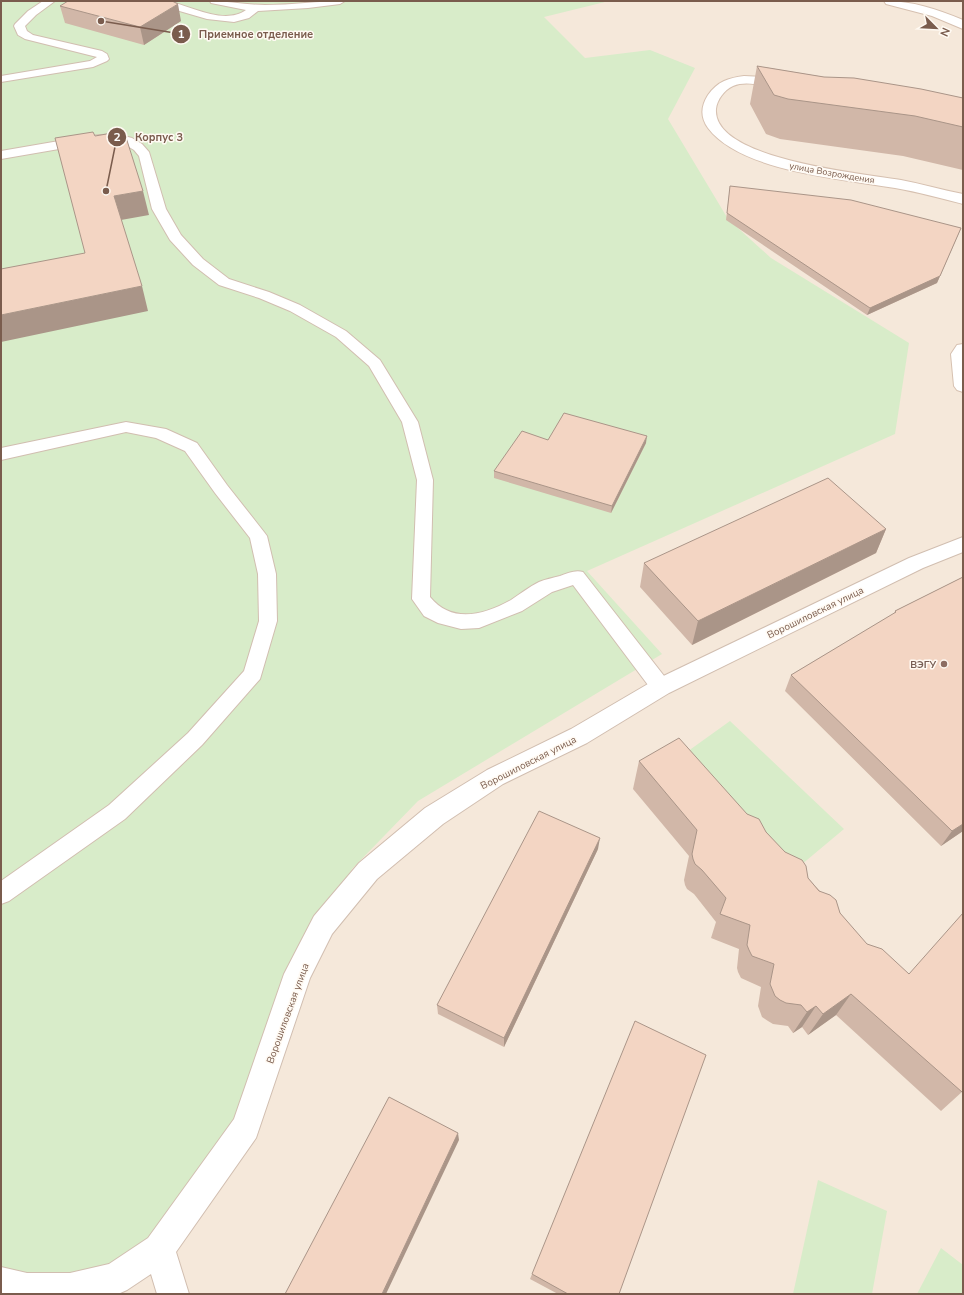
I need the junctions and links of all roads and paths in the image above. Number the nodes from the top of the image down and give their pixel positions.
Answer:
1 (50, 1) edge
2 (156, 1) edge
3 (215, 1) edge
4 (340, 1) edge
5 (890, 1) edge
6 (254, 9) junction
7 (961, 25) edge
8 (1, 79) edge
9 (801, 88) edge
10 (1, 155) edge
11 (963, 199) edge
12 (963, 349) edge
13 (963, 386) edge
14 (1, 454) edge
15 (963, 544) edge
16 (661, 687) junction
17 (1, 894) edge
18 (159, 1249) junction
19 (1, 1283) edge
20 (173, 1294) edge

1 - 8 lane
2 - 6 lane
3 - 6 lane
4 - 6 lane
5 - 7 street
9 - 11 street, улица Возрождения
10 - 16 lane
12 - 13 street
14 - 17 lane
15 - 16 street, Ворошиловская улица
16 - 18 street, Ворошиловская улица
18 - 19 street, Ворошиловская улица
18 - 20 street

